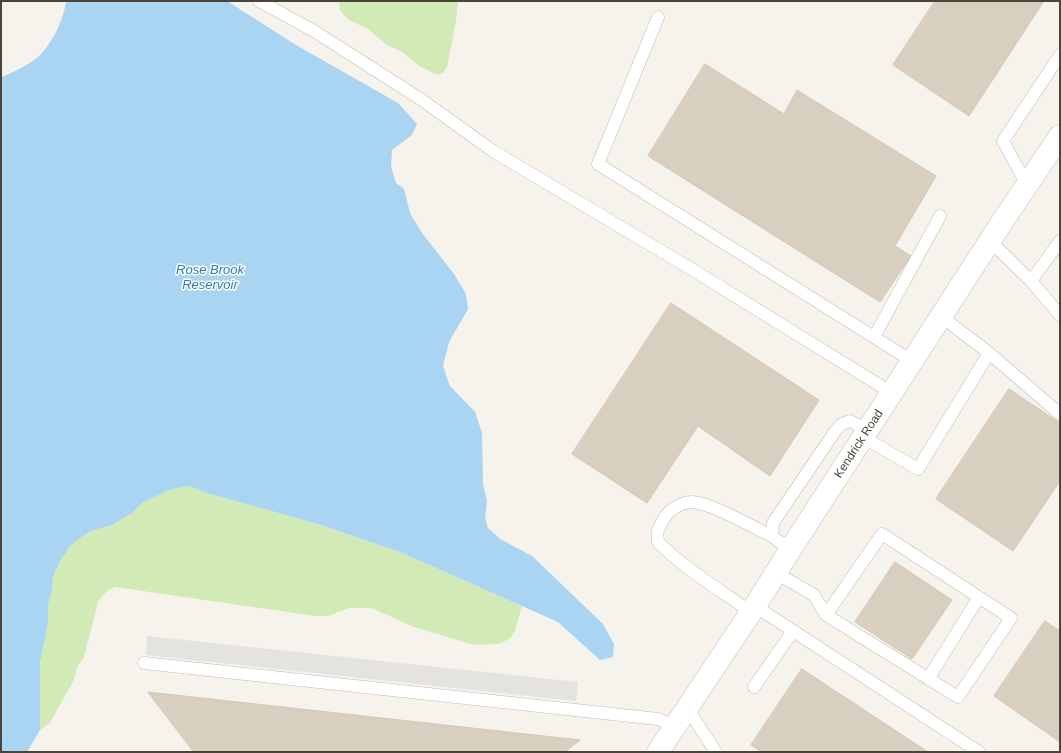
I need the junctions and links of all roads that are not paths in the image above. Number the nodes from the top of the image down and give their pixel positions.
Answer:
1 (259, 1) edge
2 (658, 17) dead end
3 (1060, 55) edge
4 (1060, 136) edge
5 (1027, 185) junction
6 (940, 216) dead end
7 (990, 241) junction
8 (1060, 241) edge
9 (1031, 281) junction
10 (1060, 315) edge
11 (942, 317) junction
12 (874, 337) junction
13 (989, 353) junction
14 (912, 361) junction
15 (892, 393) junction
16 (1060, 414) edge
17 (866, 433) junction
18 (772, 536) junction
19 (792, 547) junction
20 (776, 573) junction
21 (979, 597) junction
22 (753, 609) junction
23 (826, 615) junction
24 (793, 631) junction
25 (144, 663) dead end
26 (928, 679) junction
27 (754, 687) dead end
28 (681, 717) junction
29 (658, 752) edge
30 (716, 752) edge
31 (979, 752) edge

1 - 15 lane
2 - 12 lane
3 - 5 lane
4 - 5 street, Kendrick Road
5 - 7 street, Kendrick Road
6 - 12 lane
7 - 9 lane
7 - 11 street, Kendrick Road
8 - 9 lane
9 - 10 lane
11 - 13 lane
11 - 14 street, Kendrick Road
12 - 14 lane
13 - 16 lane
13 - 17 lane
14 - 15 street, Kendrick Road
15 - 17 street, Kendrick Road
17 - 18 lane
17 - 19 street, Kendrick Road
18 - 19 lane
18 - 22 lane
19 - 20 street, Kendrick Road
20 - 22 street, Kendrick Road
20 - 23 lane
21 - 23 lane
21 - 26 lane
21 - 26 lane
22 - 24 lane
22 - 28 street, Kendrick Road
23 - 26 lane
24 - 27 lane
24 - 31 lane
25 - 28 lane
28 - 29 street, Kendrick Road
28 - 30 lane

